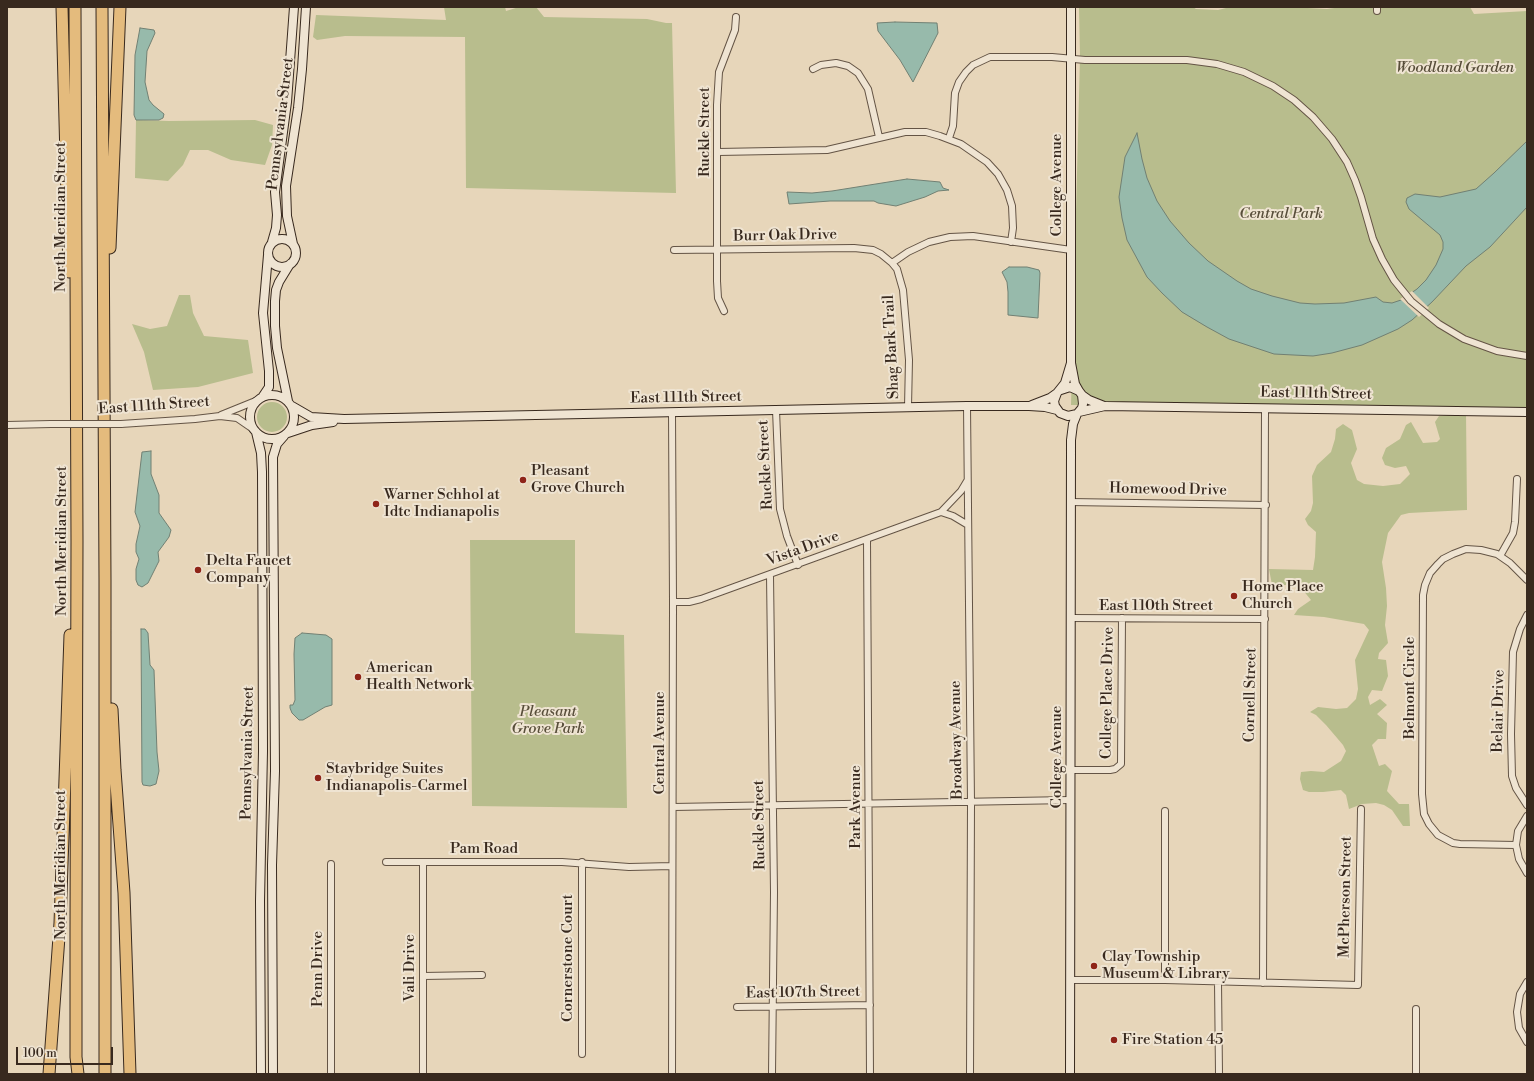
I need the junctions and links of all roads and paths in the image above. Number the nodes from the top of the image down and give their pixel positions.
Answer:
1 (62, 7) edge
2 (75, 7) edge
3 (102, 7) edge
4 (120, 7) edge
5 (294, 7) edge
6 (306, 7) edge
7 (1071, 7) edge
8 (736, 18) dead end
9 (1071, 58) junction
10 (813, 69) dead end
11 (879, 137) junction
12 (949, 138) junction
13 (718, 152) junction
14 (272, 242) junction
15 (1011, 242) junction
16 (293, 244) junction
17 (674, 250) dead end
18 (717, 250) junction
19 (1071, 250) junction
20 (268, 255) junction
21 (892, 263) junction
22 (290, 264) junction
23 (724, 311) dead end
24 (103, 324) junction
25 (76, 326) junction
26 (1527, 356) edge
27 (1071, 363) junction
28 (1059, 391) junction
29 (1080, 393) junction
30 (260, 398) junction
31 (290, 403) junction
32 (967, 406) junction
33 (1029, 406) junction
34 (1105, 406) junction
35 (908, 407) junction
36 (1265, 408) junction
37 (776, 410) junction
38 (672, 412) junction
39 (1058, 412) junction
40 (1527, 412) edge
41 (1078, 413) junction
42 (220, 416) junction
43 (344, 419) junction
44 (7, 425) edge
45 (255, 431) junction
46 (286, 435) junction
47 (1070, 440) junction
48 (1516, 479) dead end
49 (968, 482) junction
50 (1070, 502) junction
51 (1266, 505) junction
52 (941, 512) junction
53 (968, 525) junction
54 (868, 539) junction
55 (77, 541) junction
56 (1500, 556) junction
57 (798, 564) junction
58 (770, 575) junction
59 (105, 580) junction
60 (1527, 580) edge
61 (674, 602) junction
62 (1527, 615) edge
63 (1070, 618) junction
64 (1122, 618) junction
65 (1265, 620) junction
66 (1071, 770) junction
67 (1070, 800) junction
68 (971, 802) junction
69 (869, 803) junction
70 (773, 805) junction
71 (1527, 805) edge
72 (673, 806) junction
73 (1361, 810) dead end
74 (1165, 811) dead end
75 (1527, 816) edge
76 (1516, 845) junction
77 (386, 862) dead end
78 (423, 862) junction
79 (582, 862) junction
80 (331, 864) dead end
81 (672, 866) junction
82 (1527, 873) edge
83 (482, 975) dead end
84 (423, 976) junction
85 (1071, 980) junction
86 (1165, 980) junction
87 (1218, 982) junction
88 (1527, 982) edge
89 (1263, 983) junction
90 (870, 1005) junction
91 (773, 1006) junction
92 (737, 1007) dead end
93 (1416, 1009) dead end
94 (1527, 1042) edge
95 (582, 1054) dead end
96 (76, 1057) junction
97 (49, 1074) edge
98 (75, 1074) edge
99 (78, 1074) edge
100 (105, 1074) edge
101 (130, 1074) edge
102 (261, 1074) edge
103 (273, 1074) edge
104 (331, 1074) edge
105 (423, 1074) edge
106 (672, 1074) edge
107 (772, 1074) edge
108 (870, 1074) edge
109 (970, 1074) edge
110 (1070, 1074) edge
111 (1219, 1074) edge
112 (1416, 1074) edge

1 - 25 highway
2 - 25 highway, North Meridian Street
3 - 24 highway
4 - 24 highway
5 - 14 main road, Pennsylvania Street
6 - 16 main road, Pennsylvania Street
7 - 9 main road, College Avenue
8 - 13 street, Ruckle Street
9 - 12 street
9 - 19 main road, College Avenue
9 - 26 street
10 - 11 street
11 - 12 street
11 - 13 street
12 - 15 street
13 - 18 street, Ruckle Street
14 - 16 main road
14 - 20 main road
15 - 19 street
15 - 21 street
16 - 22 main road
17 - 18 street, Burr Oak Drive
18 - 21 street, Burr Oak Drive
18 - 23 street, Ruckle Street
19 - 27 main road, College Avenue
20 - 22 main road
20 - 30 main road
21 - 35 street, Shag Bark Trail
22 - 31 main road
24 - 59 highway
25 - 55 highway, North Meridian Street
27 - 28 main road, College Avenue
27 - 29 main road, College Avenue
28 - 29 main road
28 - 33 main road, East 111th Street
28 - 39 main road
29 - 34 main road, East 111th Street
29 - 41 main road
30 - 31 main road
30 - 42 street, East 111th Street
30 - 45 main road
31 - 43 main road, East 111th Street
31 - 46 main road
32 - 33 main road, East 111th Street
32 - 35 main road, East 111th Street
32 - 49 street, Broadway Avenue
33 - 39 main road, East 111th Street
34 - 36 main road, East 111th Street
34 - 41 main road, East 111th Street
35 - 37 main road, East 111th Street
36 - 40 main road, East 111th Street
36 - 51 street, Cornell Street
37 - 38 main road, East 111th Street
37 - 57 street, Ruckle Street
38 - 43 main road, East 111th Street
38 - 61 street, Central Avenue
39 - 41 main road
39 - 47 main road, College Avenue
41 - 47 main road, College Avenue
42 - 44 street, East 111th Street, bridge
42 - 45 street, East 111th Street
43 - 46 main road, East 111th Street
45 - 46 main road
45 - 102 main road, Pennsylvania Street
46 - 103 main road, Pennsylvania Street
47 - 50 main road, College Avenue
48 - 56 street
49 - 52 street, Vista Drive
49 - 53 street, Broadway Avenue
50 - 51 street, Homewood Drive
50 - 63 main road, College Avenue
51 - 65 street, Cornell Street
52 - 53 street
52 - 54 street, Vista Drive
53 - 68 street, Broadway Avenue
54 - 57 street, Vista Drive
54 - 69 street, Park Avenue
55 - 96 highway, North Meridian Street
55 - 97 highway
56 - 60 street, Belmont Circle
56 - 76 street, Belmont Circle
57 - 58 street, Vista Drive
58 - 61 street, Vista Drive
58 - 70 street, Ruckle Street
59 - 100 highway
59 - 101 highway
61 - 72 street, Central Avenue
62 - 71 street, Belair Drive
63 - 64 street, East 110th Street
63 - 66 main road, College Avenue
64 - 65 street, East 110th Street
64 - 66 street, College Place Drive
65 - 89 street, Cornell Street
66 - 67 main road, College Avenue
67 - 68 street
67 - 85 main road, College Avenue
68 - 69 street
68 - 109 street, Broadway Avenue
69 - 70 street
69 - 90 street, Park Avenue
70 - 72 street
70 - 91 street, Ruckle Street
72 - 81 street, Central Avenue
73 - 89 street, McPherson Street
74 - 86 street
75 - 76 street
76 - 82 street
77 - 78 street, Pam Road
78 - 79 street, Pam Road
78 - 84 street, Vali Drive
79 - 81 street, Pam Road
79 - 95 street, Cornerstone Court
80 - 104 street, Penn Drive
81 - 106 street, Central Avenue
83 - 84 street
84 - 105 street, Vali Drive
85 - 86 street
85 - 110 main road, College Avenue
86 - 87 street
87 - 89 street
87 - 111 street
88 - 94 street
90 - 91 street, East 107th Street
90 - 108 street, Park Avenue
91 - 92 street, East 107th Street
91 - 107 street, Ruckle Street
93 - 112 street
96 - 98 highway
96 - 99 highway, North Meridian Street

